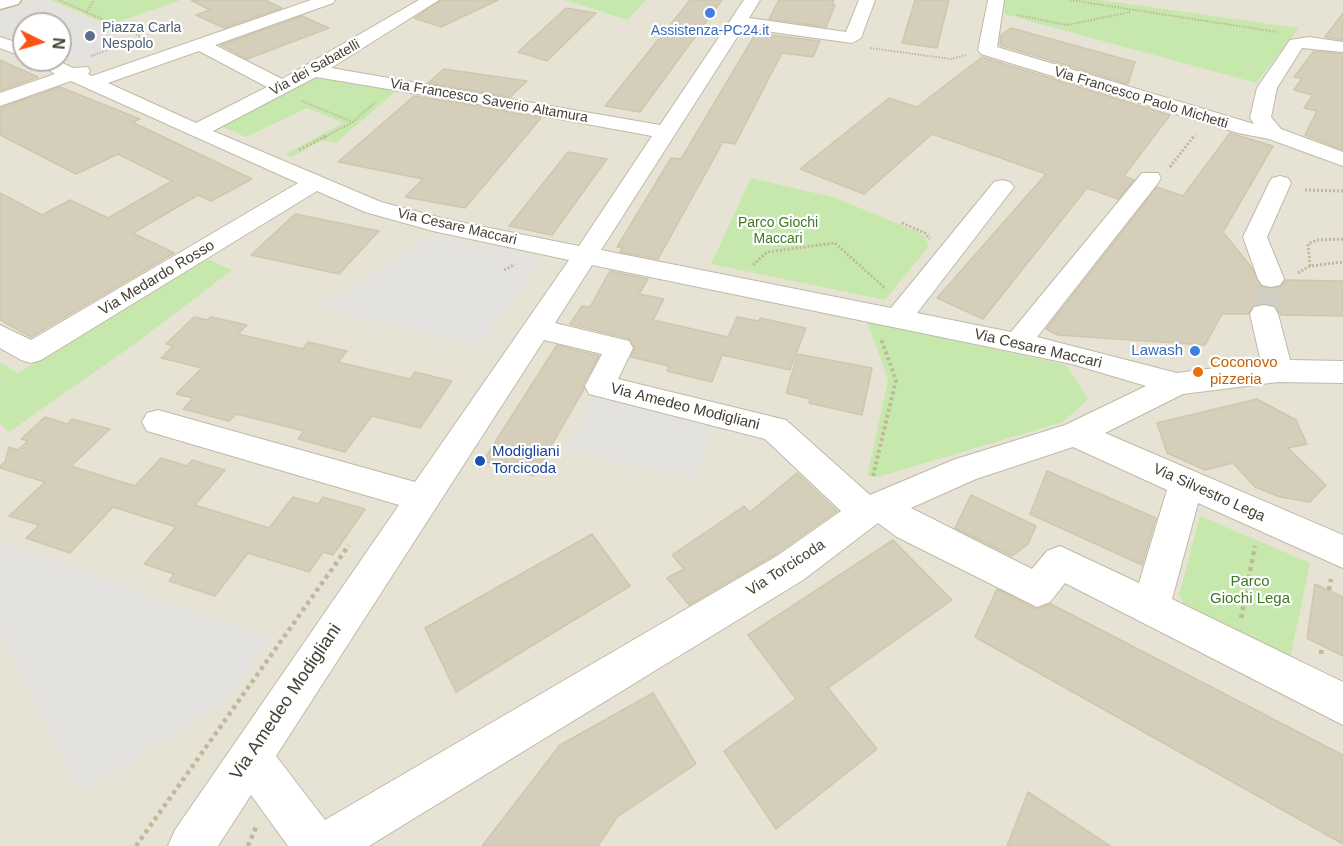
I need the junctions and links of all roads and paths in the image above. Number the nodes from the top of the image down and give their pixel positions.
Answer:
1 (12, 0) edge
2 (59, 0) edge
3 (94, 0) edge
4 (327, 0) edge
5 (431, 0) edge
6 (867, 0) edge
7 (1070, 0) edge
8 (0, 4) edge
9 (995, 5) edge
10 (745, 11) edge
11 (1134, 11) junction
12 (86, 13) junction
13 (1308, 42) junction
14 (141, 43) junction
15 (201, 45) junction
16 (1343, 47) edge
17 (869, 48) dead end
18 (973, 53) dead end
19 (165, 57) junction
20 (313, 71) junction
21 (66, 72) edge
22 (80, 79) junction
23 (281, 86) junction
24 (382, 96) dead end
25 (299, 99) dead end
26 (0, 100) edge
27 (352, 122) junction
28 (196, 131) junction
29 (664, 132) junction
30 (1274, 133) junction
31 (294, 152) dead end
32 (1343, 159) edge
33 (1150, 178) dead end
34 (314, 183) junction
35 (1280, 183) joint
36 (1002, 186) dead end
37 (1343, 191) edge
38 (902, 223) dead end
39 (1343, 239) edge
40 (933, 244) dead end
41 (586, 254) junction
42 (1343, 262) edge
43 (751, 266) dead end
44 (1310, 266) junction
45 (1270, 277) joint
46 (888, 308) junction
47 (1264, 314) tunnel mouth
48 (536, 328) junction
49 (0, 335) edge
50 (1017, 343) junction
51 (1278, 371) junction
52 (1343, 372) edge
53 (1177, 384) junction
54 (158, 422) dead end
55 (1075, 434) junction
56 (1186, 483) junction
57 (422, 498) junction
58 (874, 500) junction
59 (356, 536) dead end
60 (1256, 540) dead end
61 (1343, 552) edge
62 (1151, 608) junction
63 (1233, 649) junction
64 (1343, 704) edge
65 (250, 757) junction
66 (255, 817) dead end
67 (136, 846) edge
68 (191, 846) edge
69 (248, 846) edge
70 (316, 846) edge
71 (326, 846) edge

1 - 8 street
2 - 12 path
3 - 12 path
4 - 15 street
5 - 20 street, Via dei Sabatelli
6 - 10 street, Via Amedeo Modigliani
7 - 11 path
9 - 11 path
9 - 30 street, Via Francesco Paolo Michetti
10 - 29 street, Via Amedeo Modigliani
11 - 13 path
12 - 14 path
13 - 16 street
13 - 30 street
14 - 19 street
14 - 22 street
15 - 19 street
15 - 23 street
17 - 18 path
19 - 22 street
20 - 23 street, Via dei Sabatelli
20 - 29 street, Via Francesco Saverio Altamura
21 - 22 street, Via Cesare Maccari
22 - 26 street
22 - 28 street, Via Cesare Maccari
23 - 28 street, Via dei Sabatelli
24 - 27 path
25 - 27 path
27 - 31 path
28 - 34 street, Via Cesare Maccari
29 - 41 street, Via Amedeo Modigliani
30 - 32 street, Via Francesco Paolo Michetti
33 - 50 street
34 - 41 street, Via Cesare Maccari
34 - 49 street, Via Medardo Rosso
35 - 37 path
35 - 45 street
36 - 46 street
38 - 40 path
39 - 44 path
41 - 46 street, Via Cesare Maccari
41 - 48 street, Via Amedeo Modigliani
42 - 44 path
43 - 46 path
44 - 45 path
46 - 50 street, Via Cesare Maccari
46 - 58 path
47 - 51 street
48 - 57 street, Via Amedeo Modigliani
48 - 58 street, Via Amedeo Modigliani
50 - 53 street, Via Cesare Maccari
51 - 52 street, Via Torcicoda
51 - 53 street, Via Torcicoda
53 - 55 street, Via Torcicoda
54 - 57 street
55 - 56 street, Via Silvestro Lega
55 - 58 street, Via Torcicoda
56 - 61 street, Via Silvestro Lega
56 - 62 street
57 - 65 street, Via Amedeo Modigliani
58 - 62 street
58 - 71 street, Via Torcicoda
59 - 67 path
60 - 63 path
62 - 63 street
63 - 64 street
65 - 68 street, Via Amedeo Modigliani
65 - 70 street
66 - 69 path

